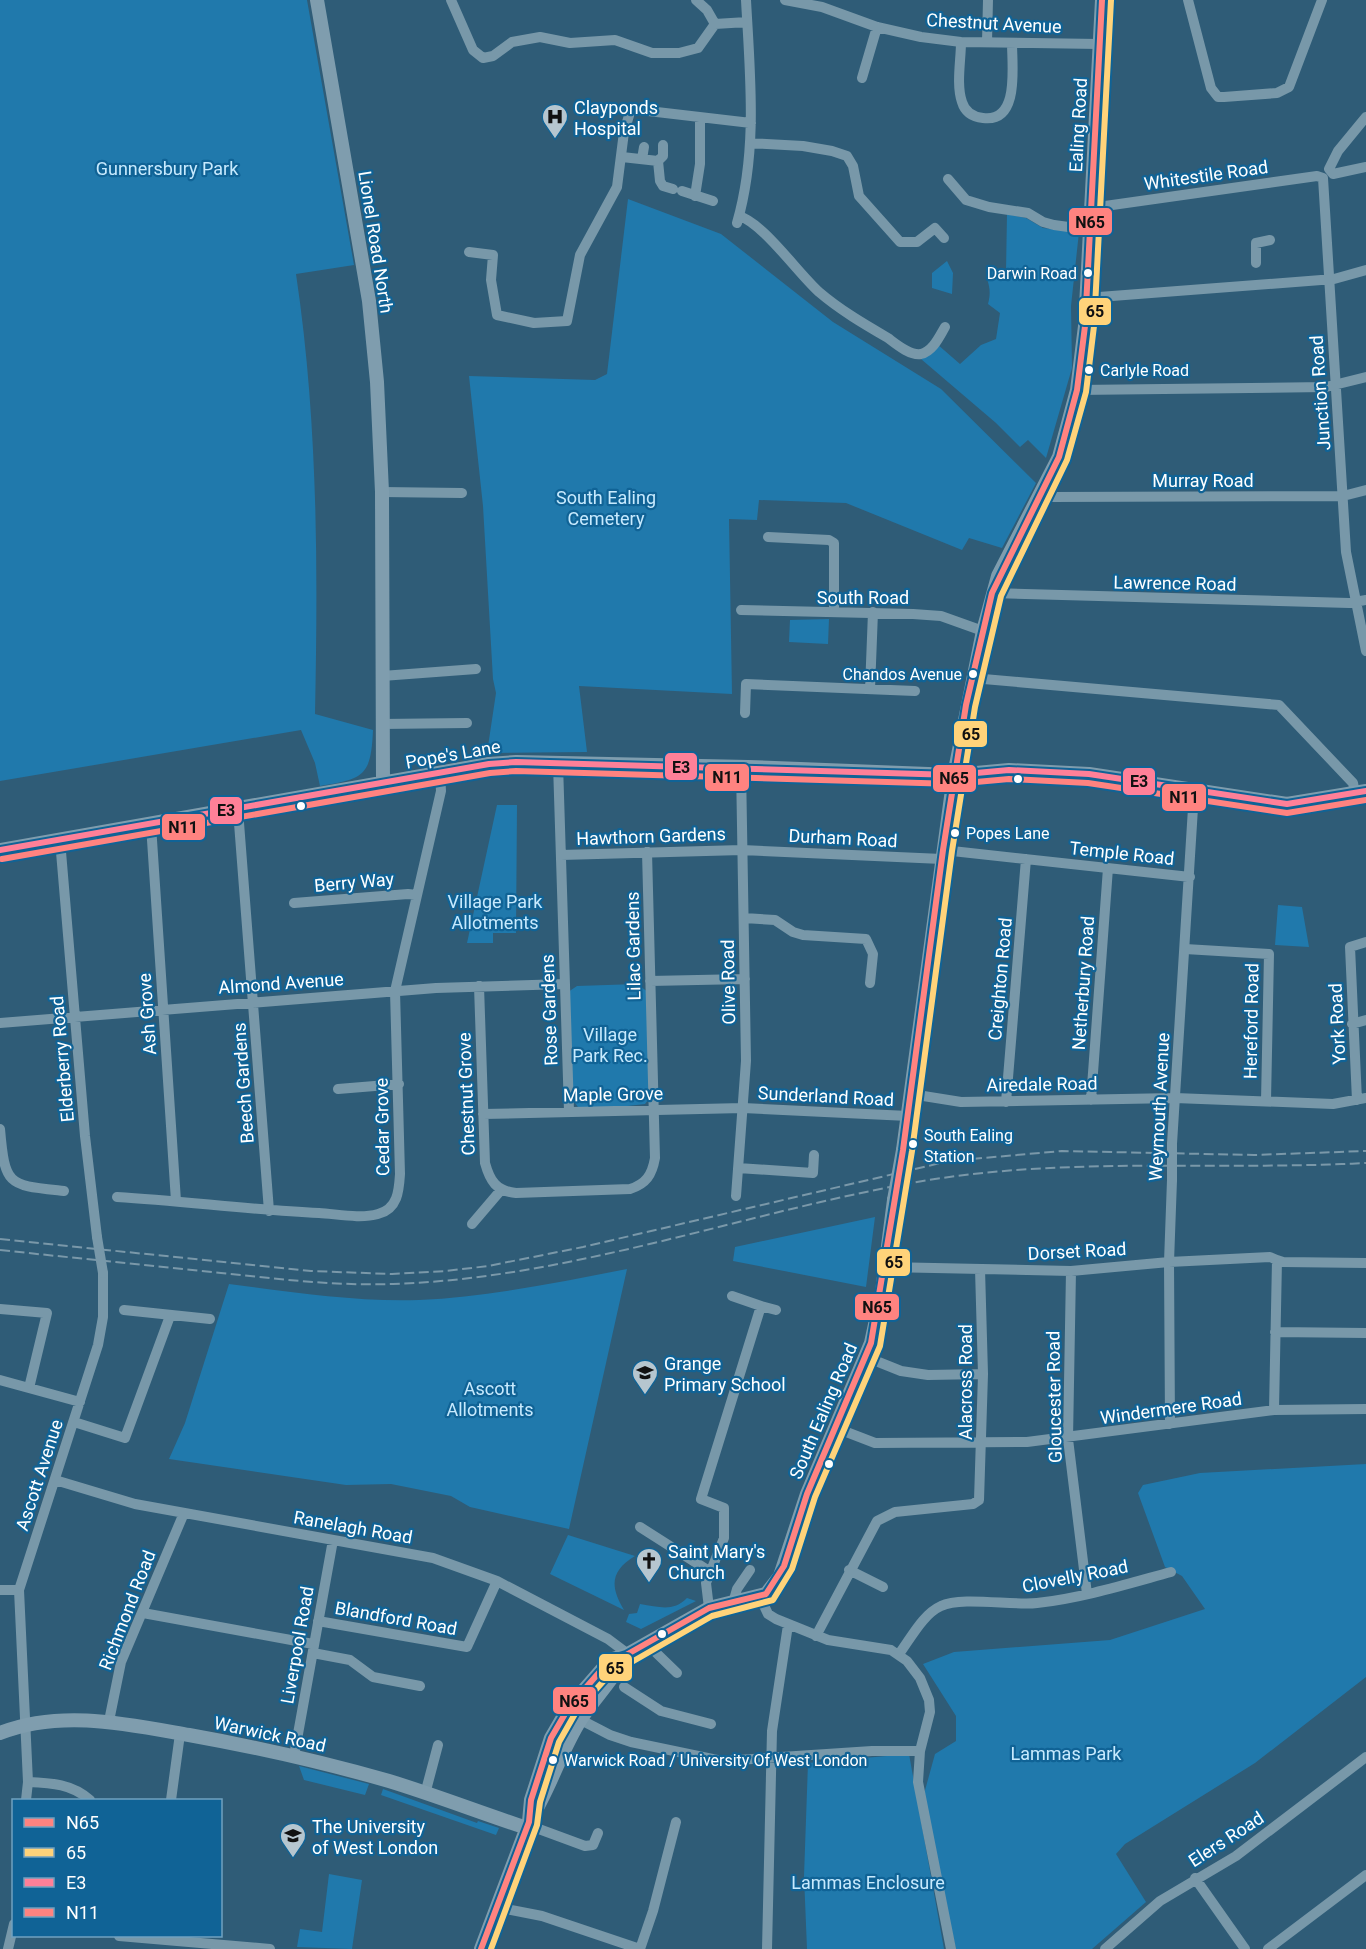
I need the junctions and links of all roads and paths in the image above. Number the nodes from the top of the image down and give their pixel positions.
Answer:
1 (316, 0) edge
2 (451, 0) edge
3 (696, 0) edge
4 (746, 0) edge
5 (757, 0) edge
6 (785, 0) edge
7 (988, 0) edge
8 (1102, 0) edge
9 (1188, 0) edge
10 (1322, 0) edge
11 (747, 22) junction
12 (715, 24) junction
13 (877, 27) junction
14 (961, 42) junction
15 (987, 42) junction
16 (1012, 43) junction
17 (1099, 44) junction
18 (862, 78) dead end
19 (699, 117) junction
20 (1366, 117) edge
21 (752, 123) junction
22 (750, 143) junction
23 (663, 145) dead end
24 (644, 147) dead end
25 (622, 157) junction
26 (642, 159) junction
27 (658, 161) junction
28 (1366, 167) edge
29 (1326, 176) junction
30 (948, 179) dead end
31 (694, 195) junction
32 (713, 201) dead end
33 (1091, 208) junction
34 (1090, 230) junction
35 (944, 238) dead end
36 (1270, 240) dead end
37 (469, 252) dead end
38 (1366, 270) edge
39 (1257, 273) junction
40 (1328, 279) junction
41 (1086, 298) junction
42 (945, 327) dead end
43 (1366, 377) edge
44 (1336, 386) junction
45 (1077, 390) junction
46 (1366, 490) edge
47 (382, 492) junction
48 (462, 493) dead end
49 (1040, 494) junction
50 (1342, 496) junction
51 (768, 537) dead end
52 (992, 593) junction
53 (1362, 601) edge
54 (741, 610) dead end
55 (834, 612) junction
56 (873, 612) junction
57 (983, 631) junction
58 (1366, 651) edge
59 (476, 669) dead end
60 (382, 676) junction
61 (972, 678) junction
62 (870, 689) junction
63 (915, 691) dead end
64 (745, 713) dead end
65 (466, 723) dead end
66 (381, 724) junction
67 (558, 764) junction
68 (741, 767) junction
69 (440, 774) junction
70 (954, 775) junction
71 (383, 784) junction
72 (1194, 792) junction
73 (1360, 792) edge
74 (238, 810) junction
75 (151, 825) junction
76 (60, 840) junction
77 (0, 850) edge
78 (742, 850) junction
79 (647, 852) junction
80 (943, 854) junction
81 (561, 855) junction
82 (1026, 859) junction
83 (1108, 868) junction
84 (1190, 877) junction
85 (417, 895) junction
86 (294, 903) dead end
87 (744, 918) junction
88 (1366, 942) edge
89 (1185, 950) junction
90 (745, 979) junction
91 (650, 981) junction
92 (870, 982) dead end
93 (565, 984) junction
94 (479, 986) junction
95 (395, 991) junction
96 (253, 1002) junction
97 (164, 1009) junction
98 (75, 1017) junction
99 (1366, 1020) edge
100 (0, 1023) edge
101 (1352, 1024) junction
102 (399, 1084) junction
103 (338, 1089) dead end
104 (911, 1094) junction
105 (1175, 1098) junction
106 (1362, 1099) edge
107 (1091, 1100) junction
108 (1266, 1101) junction
109 (1006, 1102) junction
110 (743, 1108) junction
111 (654, 1110) junction
112 (569, 1112) junction
113 (483, 1114) junction
114 (908, 1116) junction
115 (0, 1129) edge
116 (814, 1155) dead end
117 (738, 1168) junction
118 (501, 1190) junction
119 (64, 1191) dead end
120 (736, 1196) dead end
121 (117, 1197) dead end
122 (176, 1201) junction
123 (269, 1211) junction
124 (472, 1224) dead end
125 (1273, 1258) junction
126 (1169, 1262) junction
127 (1366, 1263) edge
128 (886, 1267) junction
129 (980, 1269) junction
130 (1071, 1271) junction
131 (103, 1273) joint
132 (732, 1296) dead end
133 (761, 1306) junction
134 (0, 1309) edge
135 (124, 1310) dead end
136 (776, 1310) dead end
137 (170, 1316) junction
138 (210, 1318) dead end
139 (1275, 1332) junction
140 (1366, 1333) edge
141 (866, 1357) junction
142 (983, 1374) junction
143 (0, 1380) edge
144 (29, 1388) junction
145 (80, 1402) junction
146 (1366, 1409) edge
147 (1274, 1410) junction
148 (74, 1422) junction
149 (1170, 1424) junction
150 (836, 1428) junction
151 (1068, 1439) junction
152 (982, 1443) junction
153 (55, 1479) junction
154 (184, 1513) junction
155 (640, 1527) dead end
156 (333, 1540) junction
157 (750, 1570) dead end
158 (849, 1570) junction
159 (709, 1571) junction
160 (1171, 1572) dead end
161 (497, 1581) junction
162 (883, 1587) dead end
163 (0, 1590) edge
164 (19, 1590) junction
165 (1087, 1594) junction
166 (760, 1597) junction
167 (733, 1603) junction
168 (709, 1608) junction
169 (143, 1613) junction
170 (318, 1621) junction
171 (788, 1625) junction
172 (816, 1636) junction
173 (646, 1643) junction
174 (313, 1648) junction
175 (899, 1654) junction
176 (627, 1655) junction
177 (678, 1672) dead end
178 (618, 1683) junction
179 (420, 1686) dead end
180 (581, 1720) junction
181 (109, 1721) junction
182 (25, 1724) junction
183 (711, 1724) dead end
184 (0, 1733) edge
185 (180, 1734) junction
186 (438, 1745) dead end
187 (920, 1751) junction
188 (294, 1756) junction
189 (772, 1757) junction
190 (1366, 1757) edge
191 (28, 1782) junction
192 (424, 1794) junction
193 (26, 1799) edge
194 (89, 1799) edge
195 (171, 1799) edge
196 (676, 1822) dead end
197 (528, 1825) junction
198 (598, 1833) dead end
199 (1366, 1875) edge
200 (1195, 1878) junction
201 (496, 1907) junction
202 (12, 1932) edge
203 (153, 1938) edge
204 (202, 1943) edge
205 (8, 1949) edge
206 (270, 1949) edge
207 (481, 1949) edge
208 (640, 1949) edge
209 (767, 1949) edge
210 (951, 1949) edge
211 (1105, 1949) edge
212 (1245, 1949) edge
213 (1268, 1949) edge

1 - 47 main road, Lionel Road North
2 - 12 street
3 - 12 street
4 - 5 street
4 - 11 street
6 - 13 street, Chestnut Avenue
7 - 15 street
8 - 17 main road, Ealing Road
9 - 10 street
11 - 12 street
11 - 21 street
13 - 14 street, Chestnut Avenue
13 - 18 street
14 - 15 street, Chestnut Avenue
14 - 16 street
15 - 16 street, Chestnut Avenue
16 - 17 street, Chestnut Avenue
17 - 33 main road, Ealing Road
19 - 21 street
19 - 25 street
19 - 31 street
20 - 29 street
21 - 22 street
22 - 35 street
22 - 42 street
23 - 27 street
24 - 26 street
25 - 26 street
25 - 37 street
26 - 27 street
27 - 31 street
28 - 29 street, Whitestile Road
29 - 33 street, Whitestile Road
29 - 40 street, Junction Road
30 - 34 street
31 - 32 street
33 - 34 main road, Ealing Road
34 - 41 main road, Ealing Road
36 - 39 street
38 - 40 street
39 - 40 street
39 - 41 street
40 - 44 street, Junction Road
41 - 45 main road, South Ealing Road
43 - 44 street
44 - 45 street
44 - 50 street, Junction Road
45 - 49 main road, South Ealing Road
46 - 50 street, Murray Road
47 - 48 street
47 - 60 main road, Lionel Road North
49 - 50 street, Murray Road
49 - 52 main road, South Ealing Road
50 - 53 street, Junction Road
51 - 55 street
52 - 53 street, Lawrence Road
52 - 57 main road, South Ealing Road
53 - 58 street, Junction Road
54 - 55 street, South Road
55 - 56 street, South Road
56 - 57 street, South Road
56 - 62 street
57 - 61 main road, South Ealing Road
59 - 60 street
60 - 66 main road, Lionel Road North
61 - 70 main road, South Ealing Road
61 - 73 street
62 - 63 street
62 - 64 street
65 - 66 street
66 - 71 main road, Lionel Road North
67 - 68 main road, Pope's Lane
67 - 69 main road, Pope's Lane
67 - 81 street, Rose Gardens
68 - 70 main road, Pope's Lane
68 - 78 street, Olive Road
69 - 71 main road, Pope's Lane
69 - 85 street, Cedar Grove
70 - 72 main road, Pope's Lane
70 - 80 main road, South Ealing Road
71 - 74 main road, Pope's Lane
72 - 73 main road, Pope's Lane
72 - 84 street, Weymouth Avenue
74 - 75 main road, Pope's Lane
74 - 96 street, Beech Gardens
75 - 76 main road, Pope's Lane
75 - 97 street, Ash Grove
76 - 77 main road, Pope's Lane
76 - 98 street, Elderberry Road
78 - 79 street, Hawthorn Gardens
78 - 80 street, Durham Road
78 - 87 street, Olive Road
79 - 81 street, Hawthorn Gardens
79 - 91 street, Lilac Gardens
80 - 82 street, Temple Road
80 - 104 main road, South Ealing Road
81 - 93 street, Rose Gardens
82 - 83 street, Temple Road
82 - 109 street, Creighton Road
83 - 84 street, Temple Road
83 - 107 street, Netherbury Road
84 - 89 street, Weymouth Avenue
85 - 86 street, Berry Way
85 - 95 street, Cedar Grove
87 - 90 street, Olive Road
87 - 92 street
88 - 101 street, York Road
89 - 105 street, Weymouth Avenue
89 - 108 street, Hereford Road
90 - 91 street
90 - 110 street, Olive Road
91 - 111 street, Lilac Gardens
93 - 94 street, Almond Avenue
93 - 112 street, Rose Gardens
94 - 95 street, Almond Avenue
94 - 113 street, Chestnut Grove
95 - 96 street, Almond Avenue
95 - 102 street, Cedar Grove
96 - 97 street, Almond Avenue
96 - 123 street, Beech Gardens
97 - 98 street, Almond Avenue
97 - 122 street, Ash Grove
98 - 100 street, Almond Avenue
98 - 131 street, Elderberry Road, bridge
99 - 101 street
101 - 106 street, York Road
102 - 103 street
102 - 123 street, Cedar Grove
104 - 109 street, Airedale Road
104 - 114 main road, South Ealing Road
105 - 107 street, Airedale Road
105 - 108 street, Airedale Road
105 - 126 street, Weymouth Avenue, bridge
106 - 108 street, Airedale Road
107 - 109 street, Airedale Road
110 - 111 street, Maple Grove
110 - 114 street, Sunderland Road
110 - 117 street, Olive Road
111 - 112 street, Maple Grove
111 - 118 street
112 - 113 street, Maple Grove
113 - 118 street, Chestnut Grove
114 - 128 main road, South Ealing Road, bridge
115 - 119 street
116 - 117 street
117 - 120 street, Olive Road
118 - 124 street
121 - 122 street, Cedar Grove
122 - 123 street, Cedar Grove
125 - 126 street, Dorset Road
125 - 127 street, Dorset Road
125 - 139 street
126 - 130 street, Dorset Road
126 - 149 street, Weymouth Avenue
128 - 129 street, Dorset Road
128 - 141 main road, South Ealing Road
129 - 130 street, Dorset Road
129 - 142 street, Alacross Road
130 - 151 street, Gloucester Road
131 - 145 street, Ascott Avenue
132 - 133 street
133 - 136 street
133 - 159 street
134 - 144 street
135 - 137 street
137 - 138 street
137 - 148 street
139 - 140 street
139 - 147 street
141 - 142 street
141 - 150 main road, South Ealing Road
142 - 152 street, Alacross Road
143 - 144 street
144 - 145 street
145 - 148 street, Ascott Avenue
146 - 147 street, Windermere Road
147 - 149 street, Windermere Road
148 - 153 street, Ascott Avenue
149 - 151 street, Windermere Road
150 - 152 street, Windermere Road
150 - 166 main road, South Ealing Road
151 - 152 street, Windermere Road
151 - 165 street, Gloucester Road
152 - 158 street, Alacross Road
153 - 154 street, Ranelagh Road
153 - 164 street, Ascott Avenue
154 - 156 street, Ranelagh Road
154 - 169 street, Richmond Road
155 - 159 street
156 - 161 street, Ranelagh Road
156 - 170 street, Liverpool Road
157 - 167 street
158 - 162 street
158 - 172 street
159 - 168 street
160 - 165 street, Clovelly Road
161 - 170 street, Blandford Road
161 - 176 street, Ranelagh Road
163 - 164 street
164 - 182 street, Ascott Avenue
165 - 175 street, Clovelly Road
166 - 167 main road
166 - 171 street
167 - 168 main road
168 - 173 main road
169 - 174 street
169 - 181 street, Richmond Road
170 - 174 street, Liverpool Road
171 - 172 street
171 - 189 street
172 - 175 street
173 - 176 main road
173 - 177 street
174 - 179 street
174 - 188 street, Liverpool Road
175 - 187 street
176 - 178 main road
176 - 197 main road
178 - 180 main road
178 - 183 street
180 - 189 street
180 - 197 main road
181 - 182 main road, Warwick Road
181 - 185 main road, Warwick Road
182 - 184 main road, Warwick Road
182 - 191 street, Ascott Avenue
185 - 188 main road, Warwick Road
185 - 195 street
186 - 192 street
187 - 189 street
187 - 210 street
188 - 192 main road, Warwick Road
189 - 209 street
190 - 200 street, Elers Road
191 - 193 street, Ascott Avenue
191 - 194 street
192 - 197 main road, Warwick Road
196 - 208 street
197 - 198 street
197 - 201 main road
199 - 213 street
200 - 211 street, Elers Road
200 - 212 street
201 - 207 main road
201 - 208 street
202 - 205 street
203 - 204 street
204 - 206 street

